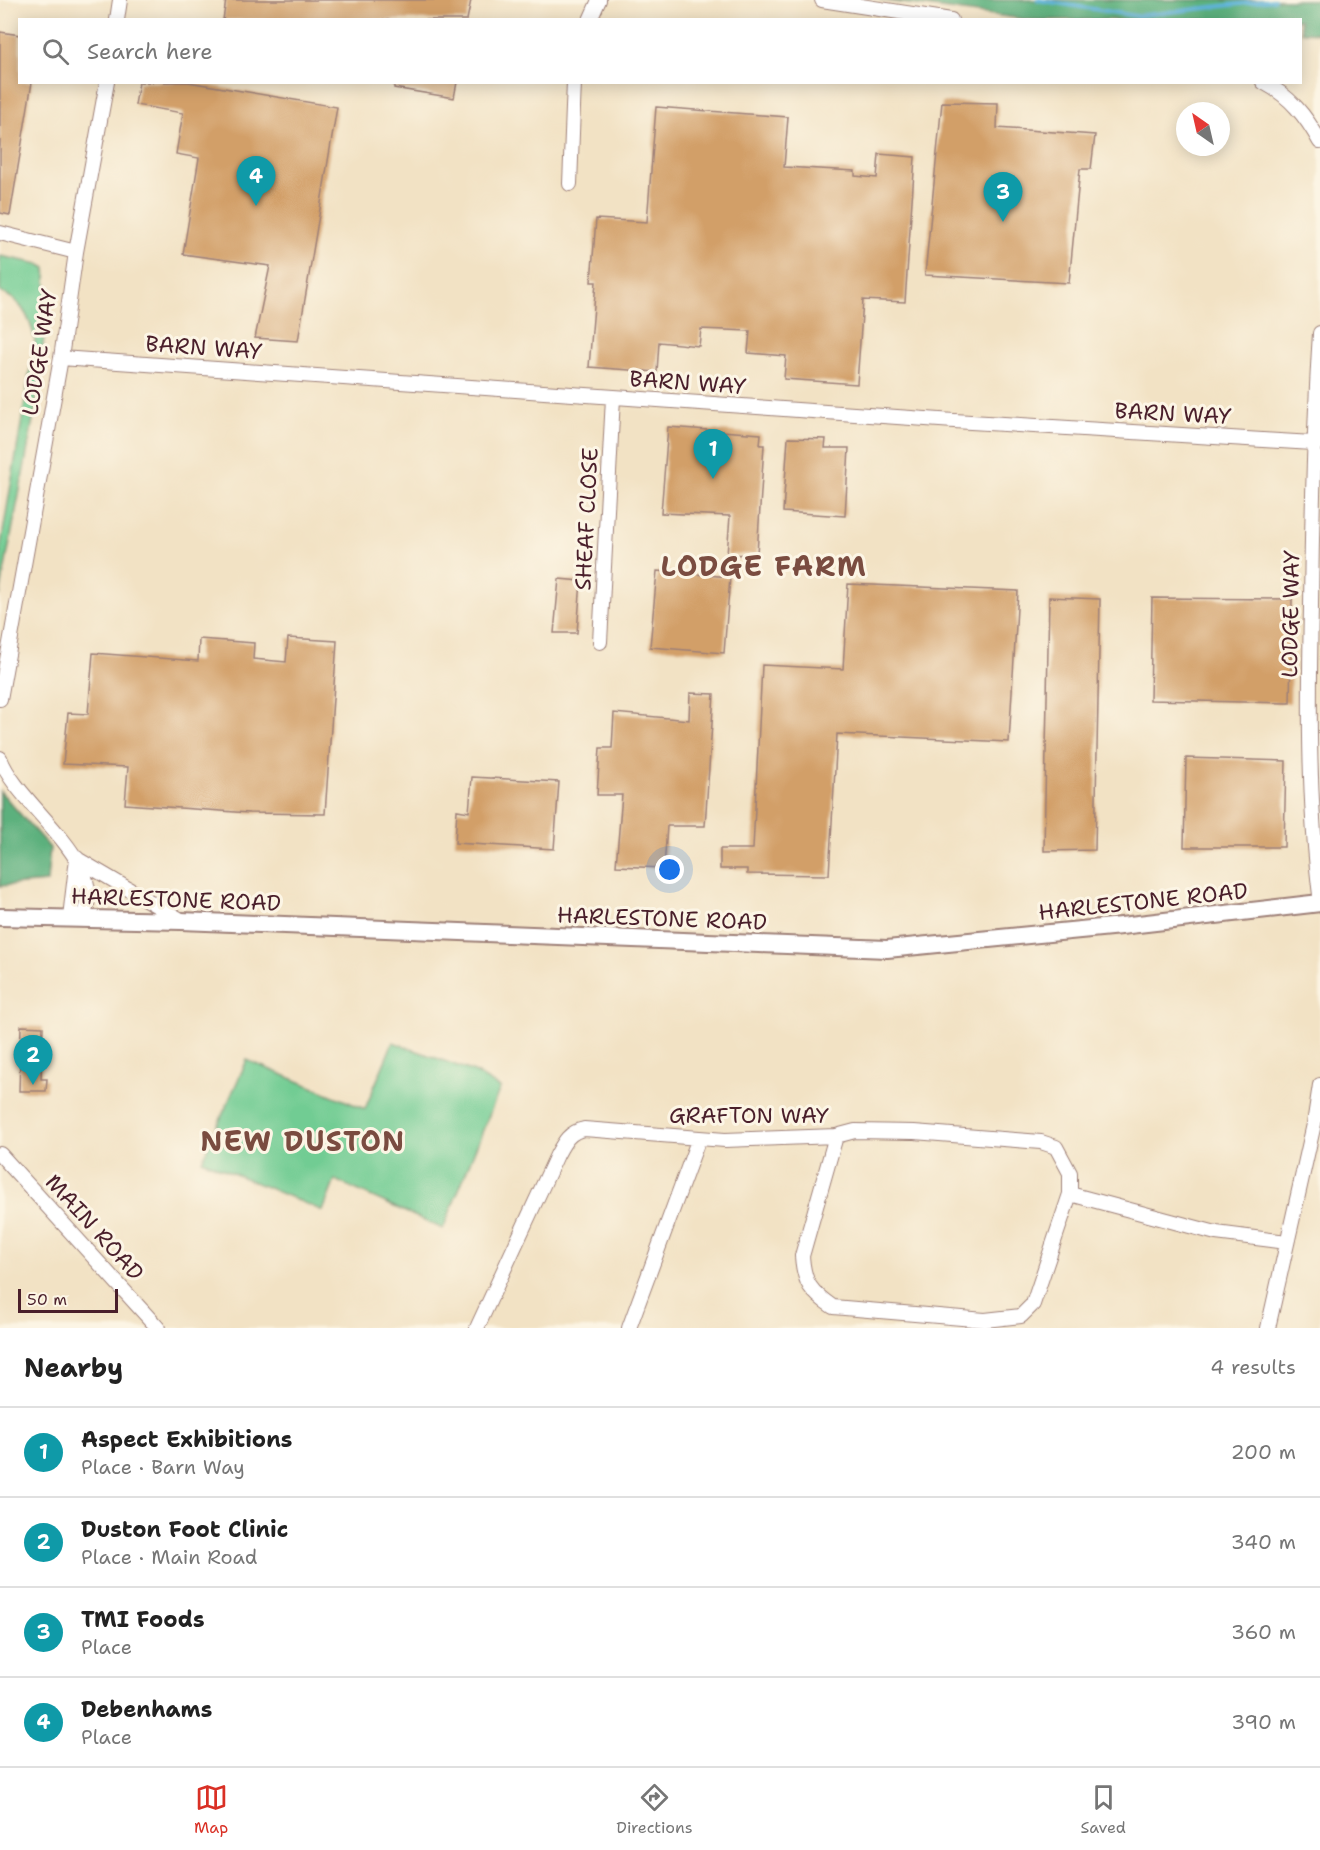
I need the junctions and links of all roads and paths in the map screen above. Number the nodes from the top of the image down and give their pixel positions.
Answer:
1 (120, 0) edge
2 (599, 0) edge
3 (822, 0) edge
4 (117, 18) edge
5 (591, 18) edge
6 (938, 18) edge
7 (106, 84) edge
8 (574, 84) edge
9 (1267, 84) edge
10 (1320, 142) edge
11 (570, 184) dead end
12 (0, 233) edge
13 (76, 252) junction
14 (1320, 333) edge
15 (62, 358) junction
16 (613, 398) junction
17 (1313, 443) junction
18 (1316, 554) edge
19 (600, 642) dead end
20 (0, 699) edge
21 (0, 758) edge
22 (77, 858) junction
23 (1320, 895) edge
24 (1320, 903) edge
25 (0, 917) edge
26 (76, 917) junction
27 (181, 921) junction
28 (1320, 1086) edge
29 (836, 1136) junction
30 (699, 1138) junction
31 (0, 1154) edge
32 (1070, 1194) junction
33 (1287, 1242) junction
34 (158, 1328) edge
35 (477, 1328) edge
36 (629, 1328) edge
37 (1268, 1328) edge

1 - 4 street
2 - 5 street
3 - 6 street
7 - 13 street, LODGE WAY
8 - 11 street
9 - 10 street
12 - 13 street
13 - 15 street, LODGE WAY
14 - 17 street, LODGE WAY
15 - 16 street, BARN WAY
15 - 20 street, LODGE WAY
16 - 17 street, BARN WAY
16 - 19 street, SHEAF CLOSE
17 - 18 street, LODGE WAY
18 - 23 street, LODGE WAY
21 - 22 street
22 - 26 street
22 - 27 street
24 - 27 main road, HARLESTONE ROAD
25 - 26 main road, HARLESTONE ROAD
26 - 27 main road, HARLESTONE ROAD
28 - 33 street
29 - 30 street, GRAFTON WAY
29 - 32 street, GRAFTON WAY
29 - 32 street
30 - 35 street, GRAFTON WAY
30 - 36 street
31 - 34 street, MAIN ROAD
32 - 33 street
33 - 37 street

